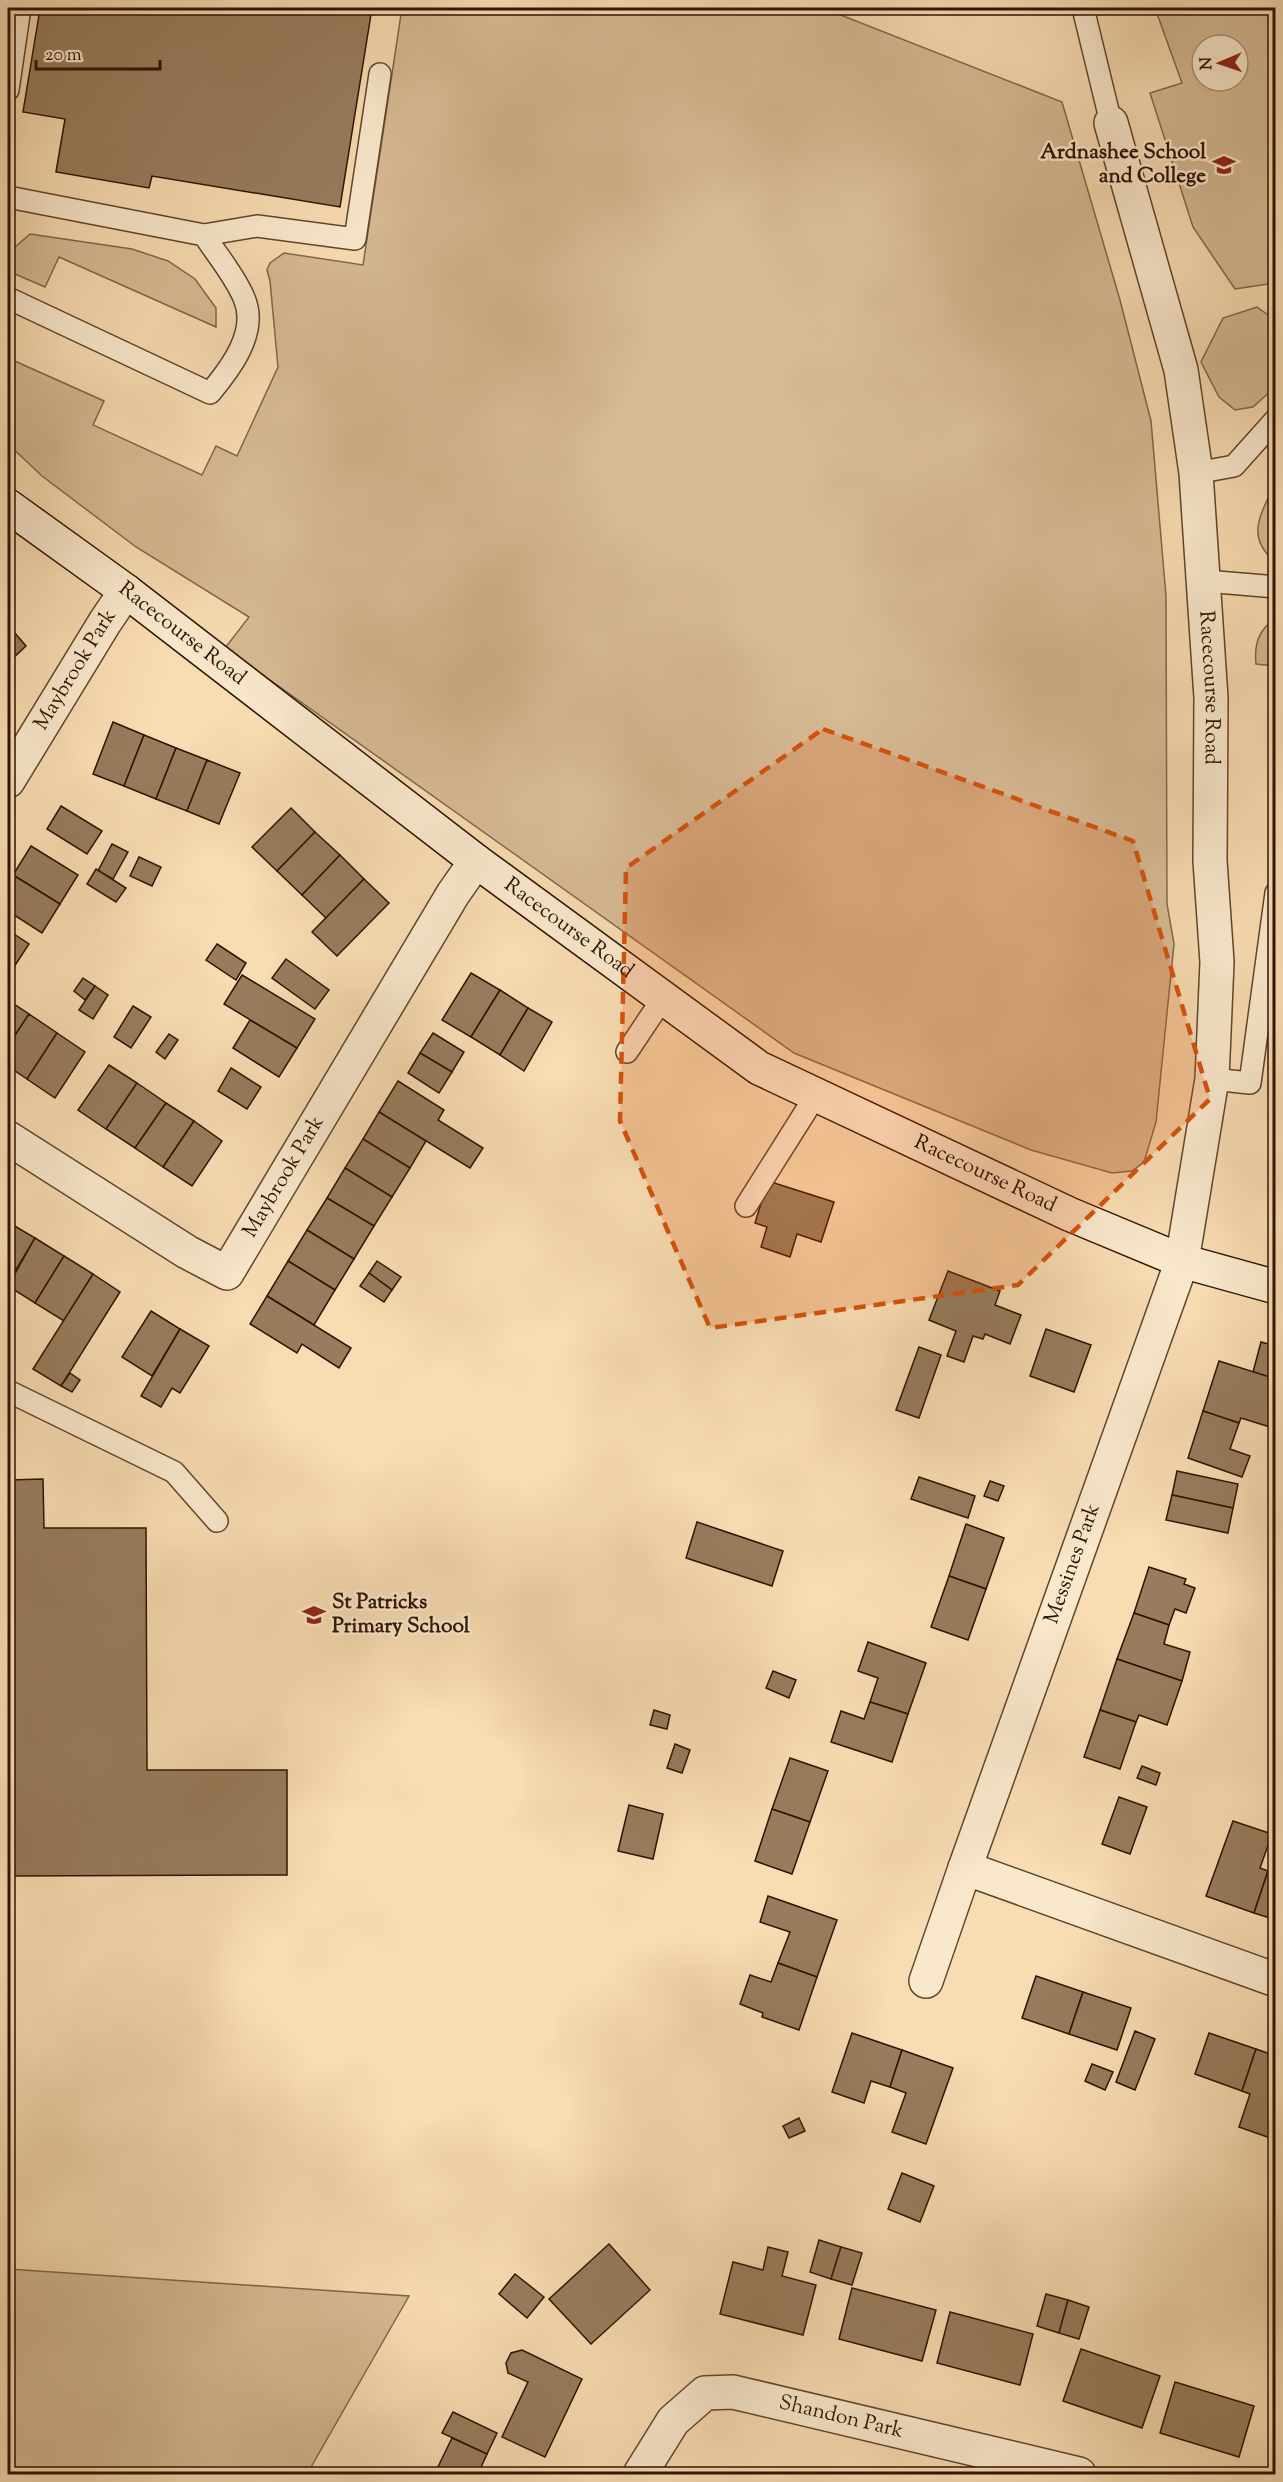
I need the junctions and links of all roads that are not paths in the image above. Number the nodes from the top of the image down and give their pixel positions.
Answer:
1 (20, 8) edge
2 (1083, 8) edge
3 (380, 74) dead end
4 (8, 90) edge
5 (1111, 123) joint
6 (8, 198) edge
7 (204, 236) junction
8 (8, 298) edge
9 (1275, 419) edge
10 (1196, 473) junction
11 (8, 506) edge
12 (1204, 580) junction
13 (1275, 587) edge
14 (126, 591) junction
15 (8, 781) edge
16 (476, 861) junction
17 (1275, 893) edge
18 (663, 998) junction
19 (627, 1052) dead end
20 (1212, 1079) junction
21 (816, 1095) junction
22 (8, 1138) edge
23 (746, 1206) dead end
24 (1182, 1261) junction
25 (1275, 1287) edge
26 (8, 1391) edge
27 (217, 1521) dead end
28 (965, 1868) junction
29 (1275, 1980) edge
30 (926, 1981) dead end
31 (640, 2475) edge
32 (1079, 2475) edge

1 - 4 lane
2 - 5 lane
3 - 7 lane
5 - 10 street, Racecourse Road
6 - 7 lane
7 - 8 lane
9 - 10 lane
10 - 12 street, Racecourse Road
11 - 14 street, Racecourse Road
12 - 13 lane
12 - 20 street, Racecourse Road
14 - 15 street, Maybrook Park
14 - 16 street, Racecourse Road
16 - 18 street, Racecourse Road
16 - 22 street, Maybrook Park
17 - 20 lane
18 - 19 lane
18 - 21 street, Racecourse Road
20 - 24 street, Racecourse Road
21 - 23 lane
21 - 24 street, Racecourse Road
24 - 25 street, Racecourse Road
24 - 28 street, Messines Park
26 - 27 lane
28 - 29 street
28 - 30 street, Messines Park
31 - 32 street, Shandon Park

